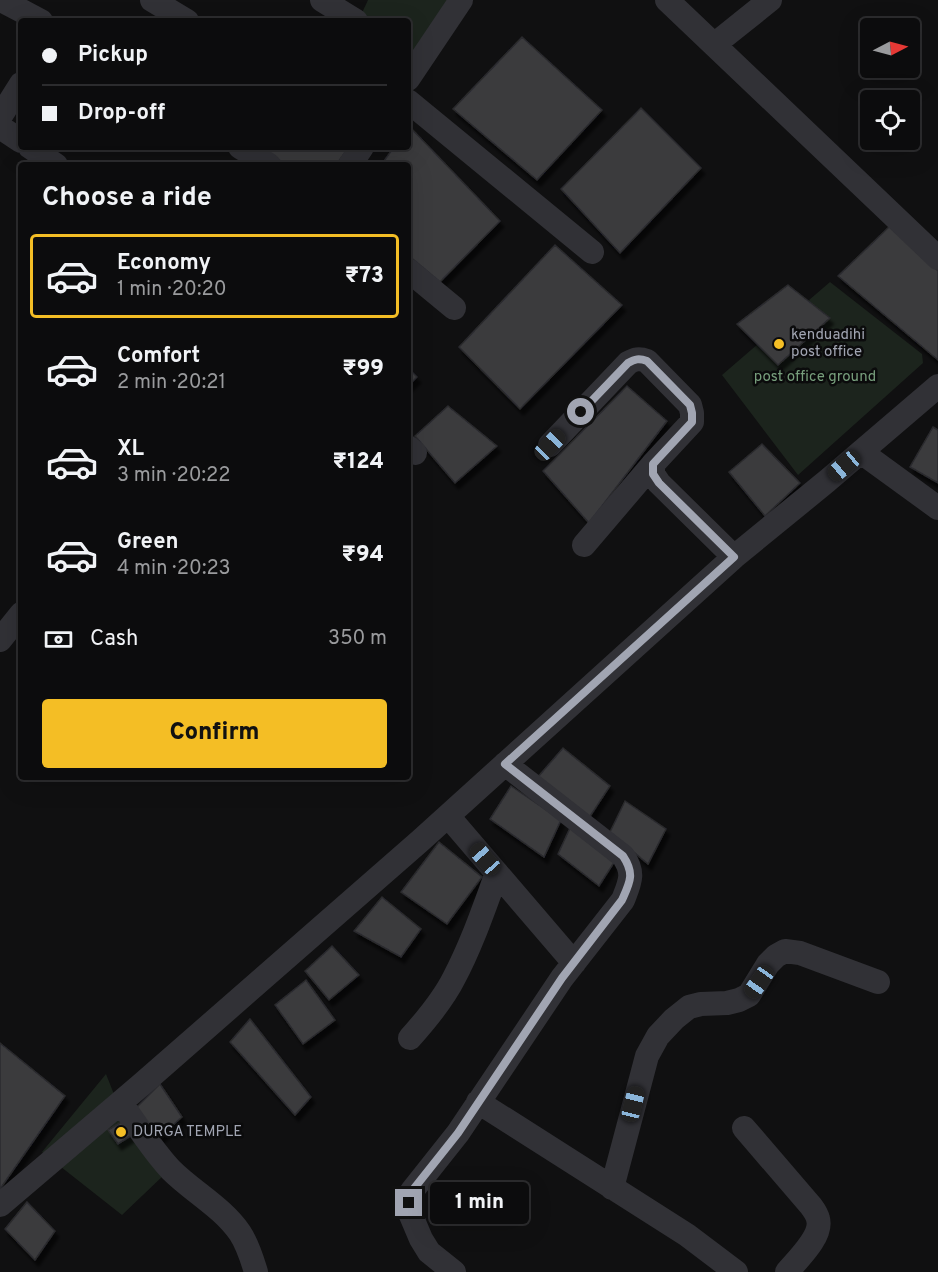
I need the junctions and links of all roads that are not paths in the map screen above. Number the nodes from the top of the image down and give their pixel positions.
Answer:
1 (1, 0) edge
2 (152, 0) edge
3 (322, 0) edge
4 (460, 0) edge
5 (667, 0) edge
6 (770, 0) edge
7 (35, 18) edge
8 (182, 18) edge
9 (351, 18) edge
10 (715, 44) junction
11 (412, 64) edge
12 (18, 89) edge
13 (411, 103) edge
14 (0, 117) edge
15 (0, 127) edge
16 (18, 139) edge
17 (34, 150) edge
18 (245, 150) edge
19 (52, 162) edge
20 (264, 162) edge
21 (592, 252) dead end
22 (938, 258) edge
23 (411, 272) edge
24 (454, 308) dead end
25 (938, 386) edge
26 (550, 445) dead end
27 (861, 452) junction
28 (653, 464) junction
29 (938, 508) edge
30 (584, 545) dead end
31 (734, 557) junction
32 (18, 618) edge
33 (0, 640) edge
34 (505, 764) junction
35 (448, 816) junction
36 (497, 873) junction
37 (574, 963) junction
38 (878, 982) dead end
39 (410, 1038) dead end
40 (478, 1102) junction
41 (121, 1103) junction
42 (744, 1128) dead end
43 (612, 1188) junction
44 (0, 1205) edge
45 (256, 1272) edge
46 (454, 1272) edge
47 (736, 1272) edge
48 (787, 1272) edge

1 - 7 street
2 - 8 street
3 - 9 street
4 - 11 street
5 - 10 street
6 - 10 street
10 - 22 street
12 - 14 street
13 - 21 street
15 - 16 street
17 - 19 street
18 - 20 street
23 - 24 street
25 - 27 street
26 - 28 street
27 - 29 street
27 - 31 street
28 - 30 street
28 - 31 street
31 - 34 street
32 - 33 street
34 - 35 street
34 - 37 street
35 - 36 street
35 - 41 street
36 - 37 street
36 - 39 street
37 - 40 street
38 - 43 street
40 - 43 street
40 - 46 street
41 - 44 street
41 - 45 street
42 - 48 street
43 - 47 street

